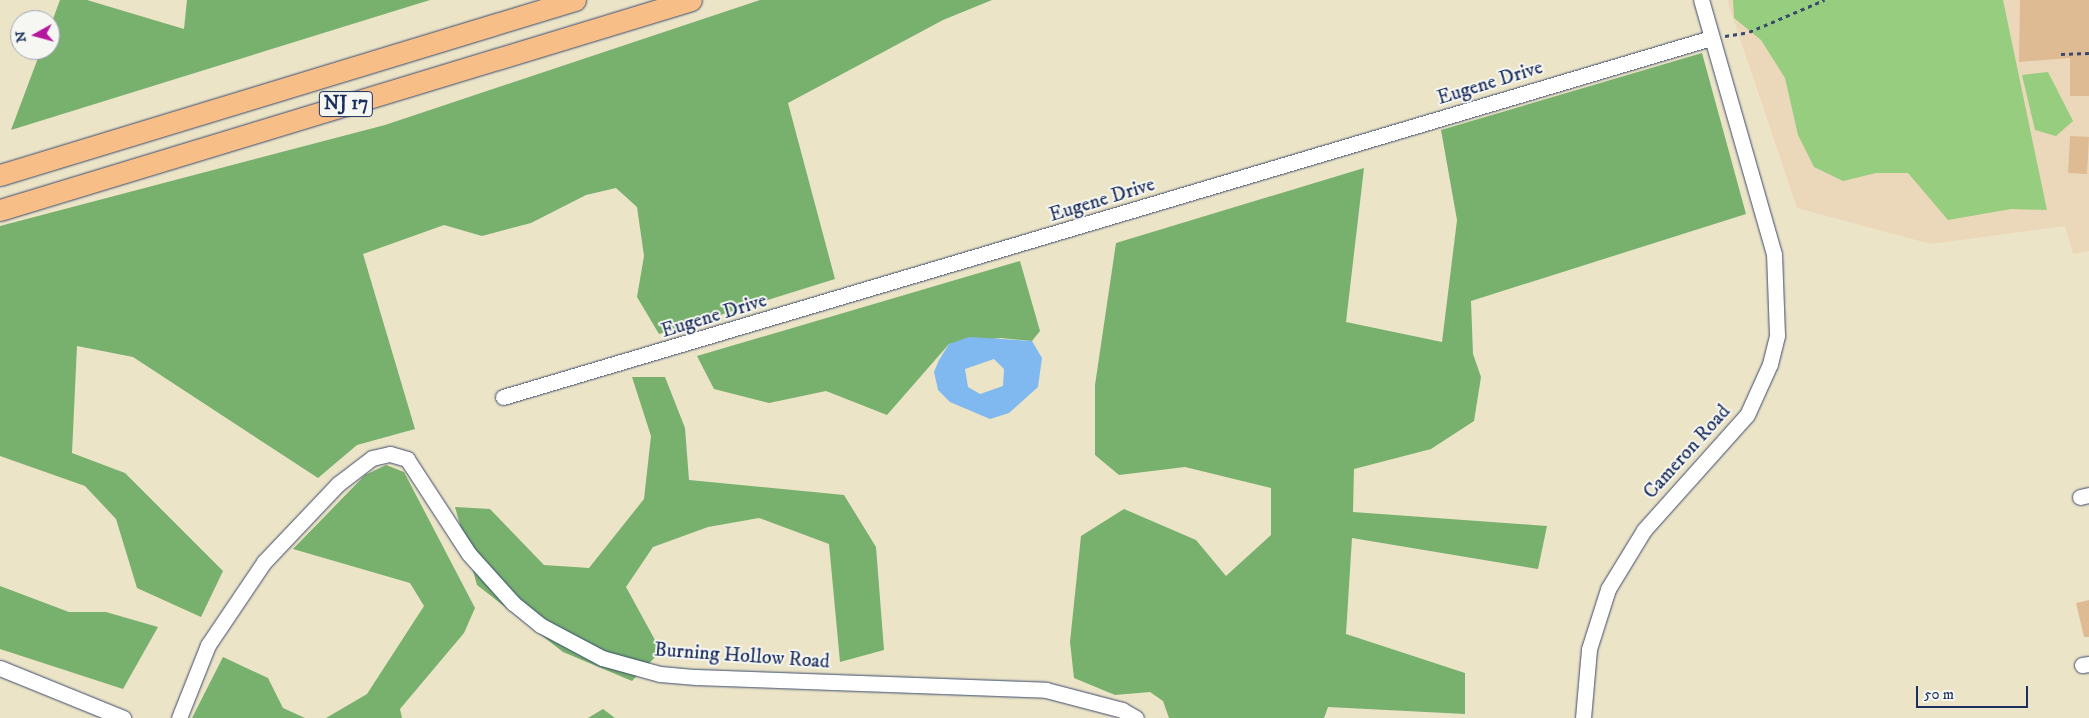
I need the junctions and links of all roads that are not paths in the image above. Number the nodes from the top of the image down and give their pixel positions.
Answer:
1 (576, 0) edge
2 (691, 0) edge
3 (1701, 0) edge
4 (1711, 38) junction
5 (0, 175) edge
6 (0, 210) edge
7 (503, 397) dead end
8 (0, 668) edge
9 (123, 718) edge
10 (179, 718) edge
11 (1136, 718) edge
12 (1583, 718) edge

1 - 5 highway, NJ 17
2 - 6 highway, NJ 17
3 - 4 street, Cameron Road
4 - 7 street, Eugene Drive
4 - 12 street, Cameron Road
8 - 9 street
10 - 11 street, Burning Hollow Road

